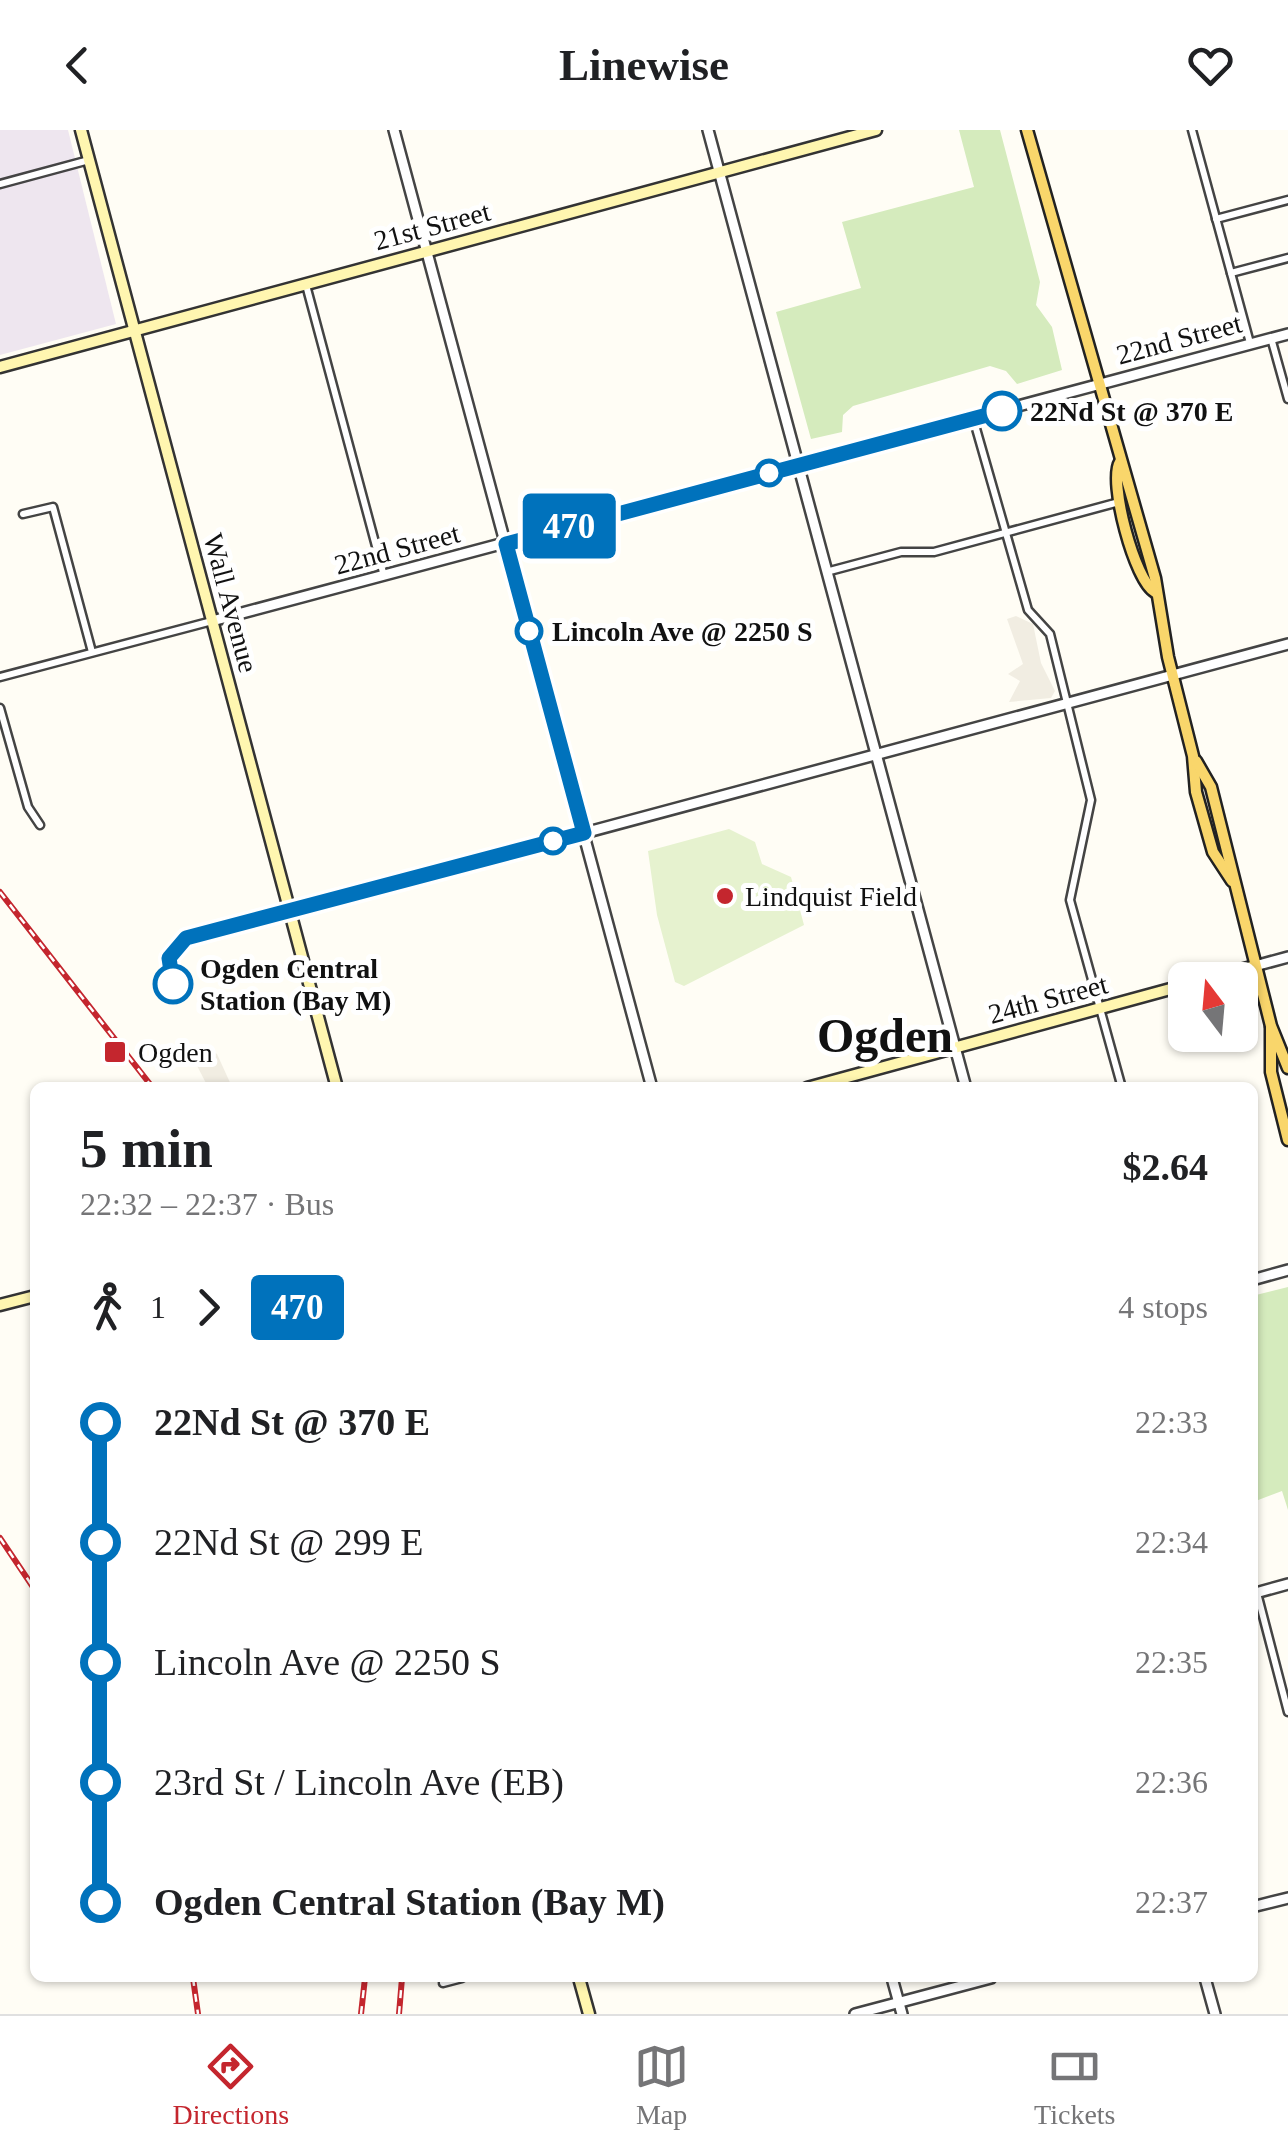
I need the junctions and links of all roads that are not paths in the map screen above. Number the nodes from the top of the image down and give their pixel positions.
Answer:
1 (81, 130) edge
2 (394, 130) edge
3 (708, 130) edge
4 (876, 130) edge
5 (1027, 130) edge
6 (1192, 130) edge
7 (89, 160) junction
8 (720, 172) junction
9 (0, 184) edge
10 (1288, 200) edge
11 (1216, 219) junction
12 (427, 250) junction
13 (1288, 258) edge
14 (1231, 273) junction
15 (306, 284) junction
16 (134, 330) junction
17 (1288, 334) edge
18 (1271, 338) junction
19 (1250, 344) junction
20 (0, 367) edge
21 (1099, 384) junction
22 (1288, 399) edge
23 (973, 418) junction
24 (1120, 462) junction
25 (798, 465) junction
26 (1120, 502) junction
27 (23, 514) dead end
28 (1004, 534) junction
29 (506, 544) junction
30 (824, 572) junction
31 (384, 576) junction
32 (1154, 592) junction
33 (212, 620) junction
34 (1288, 644) edge
35 (92, 652) junction
36 (1173, 674) junction
37 (0, 678) edge
38 (1066, 703) junction
39 (0, 708) edge
40 (874, 755) junction
41 (40, 824) dead end
42 (584, 833) junction
43 (290, 912) junction
44 (1288, 957) edge
45 (1254, 962) edge
46 (1258, 965) edge
47 (1258, 977) edge
48 (1168, 990) edge
49 (1100, 1008) junction
50 (1271, 1026) junction
51 (955, 1047) junction
52 (1288, 1068) edge
53 (335, 1082) edge
54 (650, 1082) edge
55 (829, 1082) edge
56 (964, 1082) edge
57 (1120, 1082) edge
58 (1288, 1140) edge
59 (1288, 1270) edge
60 (1258, 1278) edge
61 (30, 1297) edge
62 (0, 1305) edge
63 (1288, 1584) edge
64 (1258, 1593) edge
65 (1258, 1608) edge
66 (1288, 1712) edge
67 (1288, 1898) edge
68 (1258, 1906) edge
69 (580, 1982) edge
70 (893, 1982) edge
71 (976, 1982) edge
72 (1206, 1982) edge
73 (899, 2002) junction
74 (589, 2014) edge
75 (855, 2014) edge
76 (902, 2014) edge
77 (1215, 2014) edge

1 - 7 main road, Wall Avenue
2 - 12 street
3 - 8 street
4 - 8 main road, 21st Street
5 - 21 main road
6 - 11 street
7 - 9 street
7 - 16 main road, Wall Avenue
8 - 12 main road, 21st Street
8 - 25 street
10 - 11 street
11 - 14 street
12 - 15 main road, 21st Street
12 - 29 street
13 - 14 street
14 - 19 street
15 - 16 main road, 21st Street
15 - 31 street
16 - 20 main road, 21st Street
16 - 33 main road, Wall Avenue
17 - 18 street, 22nd Street
18 - 19 street, 22nd Street
18 - 22 street
19 - 21 street, 22nd Street
21 - 23 street, 22nd Street
21 - 24 main road
23 - 25 street, 22nd Street
23 - 28 street
24 - 26 main road
24 - 32 main road
25 - 29 street, 22nd Street
25 - 30 street
26 - 28 street
26 - 32 main road
27 - 35 street
28 - 30 street
28 - 38 street
29 - 31 street, 22nd Street
29 - 42 street
30 - 40 street
31 - 33 street, 22nd Street
32 - 36 main road
33 - 35 street
33 - 43 main road, Wall Avenue
34 - 36 street
35 - 37 street
36 - 38 street
36 - 45 main road
38 - 40 street
38 - 49 street
39 - 41 street
40 - 42 street
40 - 51 street
42 - 43 street
42 - 54 street
43 - 53 main road, Wall Avenue
44 - 46 street
47 - 50 main road
48 - 49 main road, 24th Street
49 - 51 main road, 24th Street
49 - 57 street
50 - 52 main road
50 - 58 main road
51 - 55 main road, 24th Street
51 - 56 street
59 - 60 street
61 - 62 main road
63 - 64 street
65 - 66 street
67 - 68 street
69 - 74 main road
70 - 73 street
71 - 73 street
72 - 77 street
73 - 75 street
73 - 76 street

